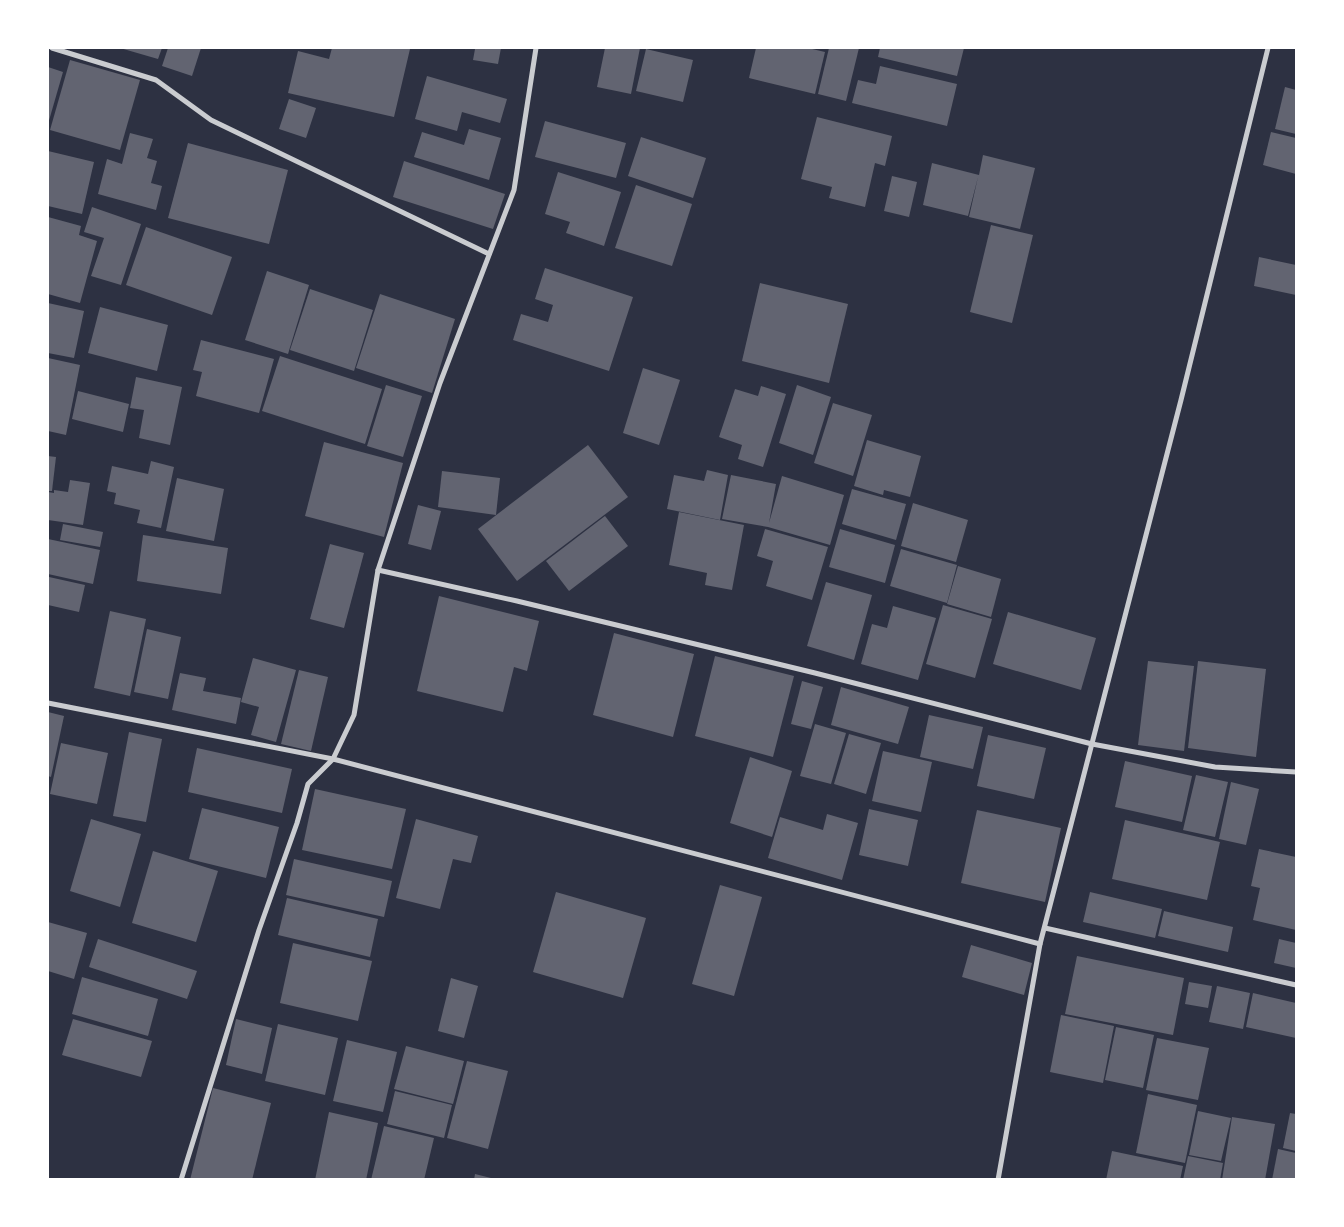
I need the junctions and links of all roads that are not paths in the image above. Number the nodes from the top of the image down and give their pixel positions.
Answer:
1 (52, 48) edge
2 (536, 48) edge
3 (1268, 48) edge
4 (489, 254) junction
5 (378, 570) junction
6 (48, 703) edge
7 (1092, 744) junction
8 (333, 759) junction
9 (1296, 772) edge
10 (1045, 928) junction
11 (1040, 944) junction
12 (1296, 985) edge
13 (181, 1180) edge
14 (998, 1180) edge

1 - 4 street
2 - 4 street
3 - 7 street
4 - 5 street
5 - 7 street
5 - 8 street
6 - 8 street
7 - 9 street
7 - 10 street
8 - 11 street
8 - 13 street
10 - 11 street
10 - 12 street
11 - 14 street

